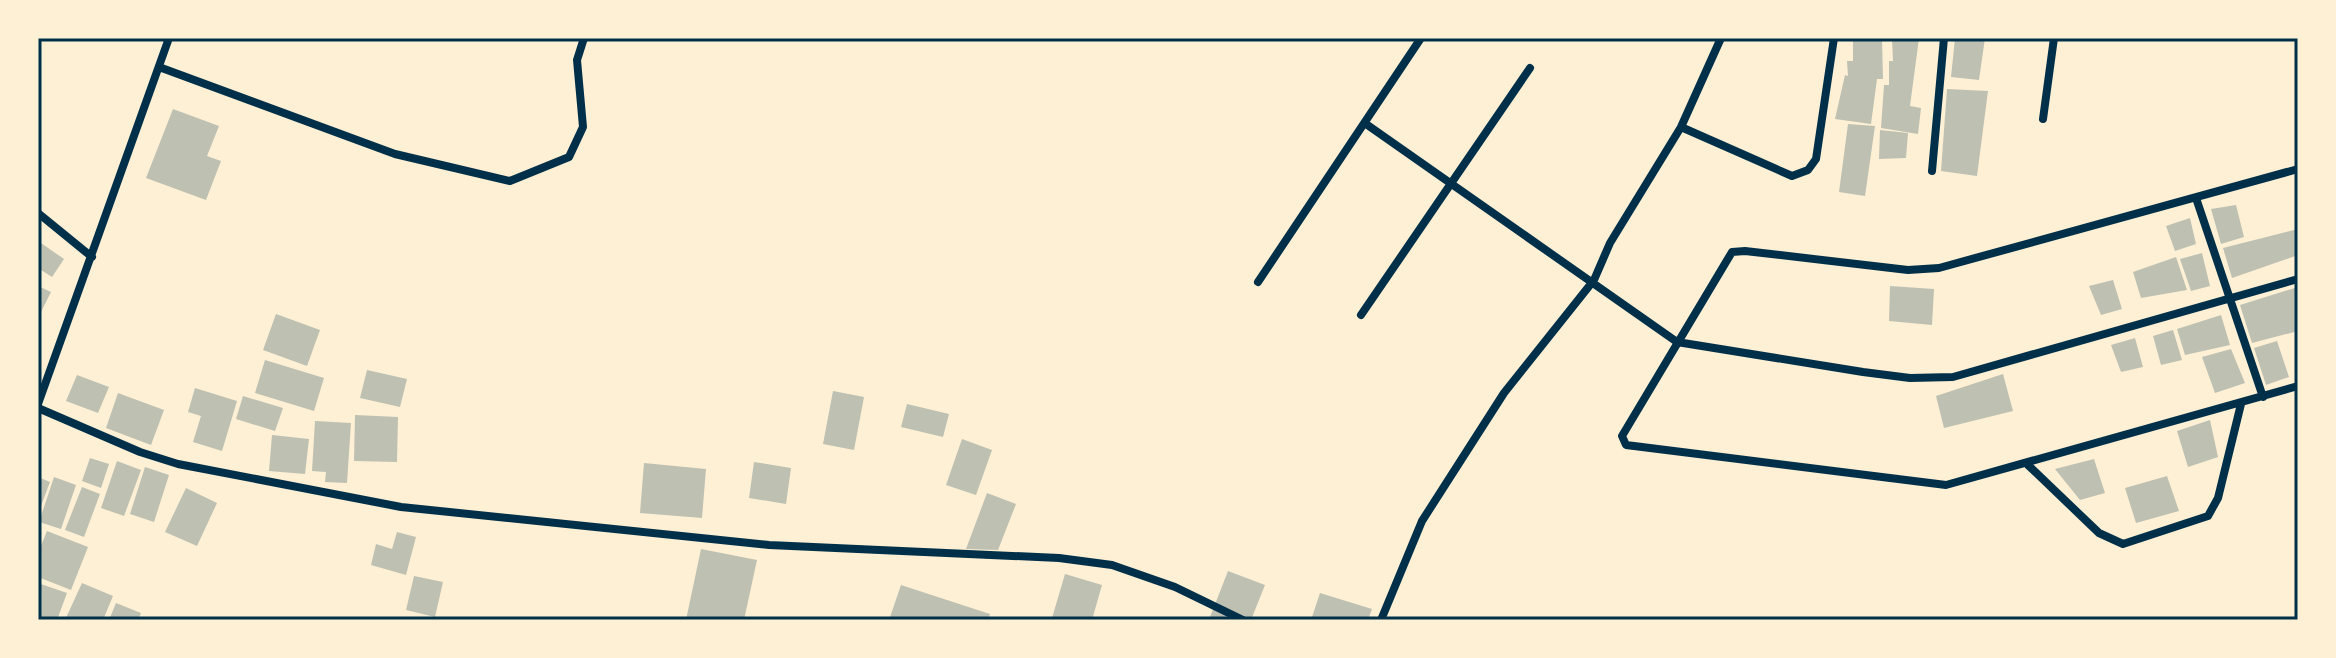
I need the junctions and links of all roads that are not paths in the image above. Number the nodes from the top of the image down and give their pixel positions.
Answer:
1 (169, 38) edge
2 (584, 38) edge
3 (1421, 38) edge
4 (1721, 38) edge
5 (1834, 38) edge
6 (1944, 38) edge
7 (2054, 38) edge
8 (159, 67) junction
9 (1530, 68) dead end
10 (2043, 119) dead end
11 (1366, 124) junction
12 (1681, 127) junction
13 (2298, 169) edge
14 (1932, 171) dead end
15 (1452, 183) junction
16 (2196, 198) junction
17 (38, 213) edge
18 (92, 257) junction
19 (2298, 279) edge
20 (1594, 280) junction
21 (1258, 282) dead end
22 (2229, 299) junction
23 (1361, 315) dead end
24 (1677, 342) junction
25 (2298, 386) edge
26 (2263, 397) junction
27 (2241, 404) junction
28 (38, 406) edge
29 (2028, 465) junction
30 (1243, 620) edge
31 (1381, 620) edge

1 - 8 street
2 - 8 street
3 - 11 street
4 - 12 street
5 - 12 street
6 - 14 street
7 - 10 street
8 - 18 street
9 - 15 street
11 - 15 street
11 - 21 street
12 - 20 street
13 - 16 street
15 - 20 street
15 - 23 street
16 - 22 street
16 - 24 street
17 - 18 street
18 - 28 street
19 - 22 street
20 - 24 street
20 - 31 street
22 - 24 street
22 - 26 street
24 - 29 street
25 - 26 street
26 - 27 street
27 - 29 street
27 - 29 street
28 - 30 street

